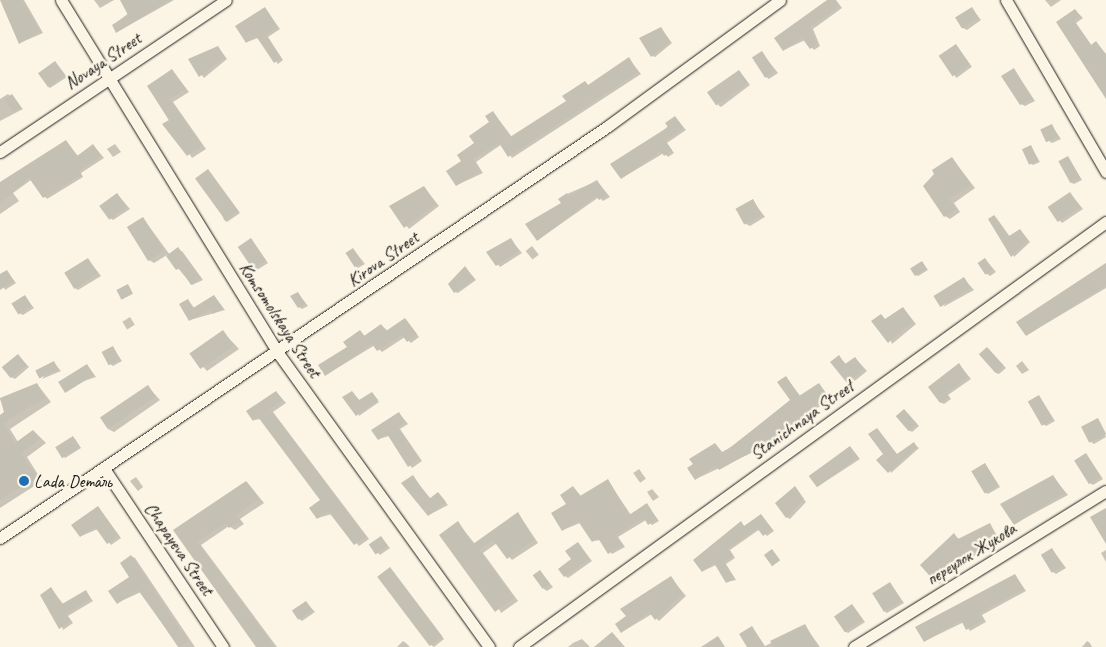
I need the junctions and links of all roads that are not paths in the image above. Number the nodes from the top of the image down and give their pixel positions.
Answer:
1 (61, 0) edge
2 (226, 0) edge
3 (780, 0) edge
4 (1006, 0) edge
5 (106, 80) junction
6 (0, 152) edge
7 (1106, 172) edge
8 (1106, 222) edge
9 (278, 353) junction
10 (105, 470) junction
11 (1106, 491) edge
12 (0, 538) edge
13 (223, 647) edge
14 (489, 647) edge
15 (519, 647) edge
16 (854, 647) edge

1 - 5 street, Komsomolskaya Street
2 - 5 street, Novaya Street
3 - 9 street, Kirova Street
4 - 7 street
5 - 6 street, Novaya Street
5 - 9 street, Komsomolskaya Street
8 - 15 street, Stanichnaya Street
9 - 10 street, Kirova Street
9 - 14 street, Komsomolskaya Street
10 - 12 street, Kirova Street
10 - 13 street, Chapayeva Street
11 - 16 street, переулок Жукова

